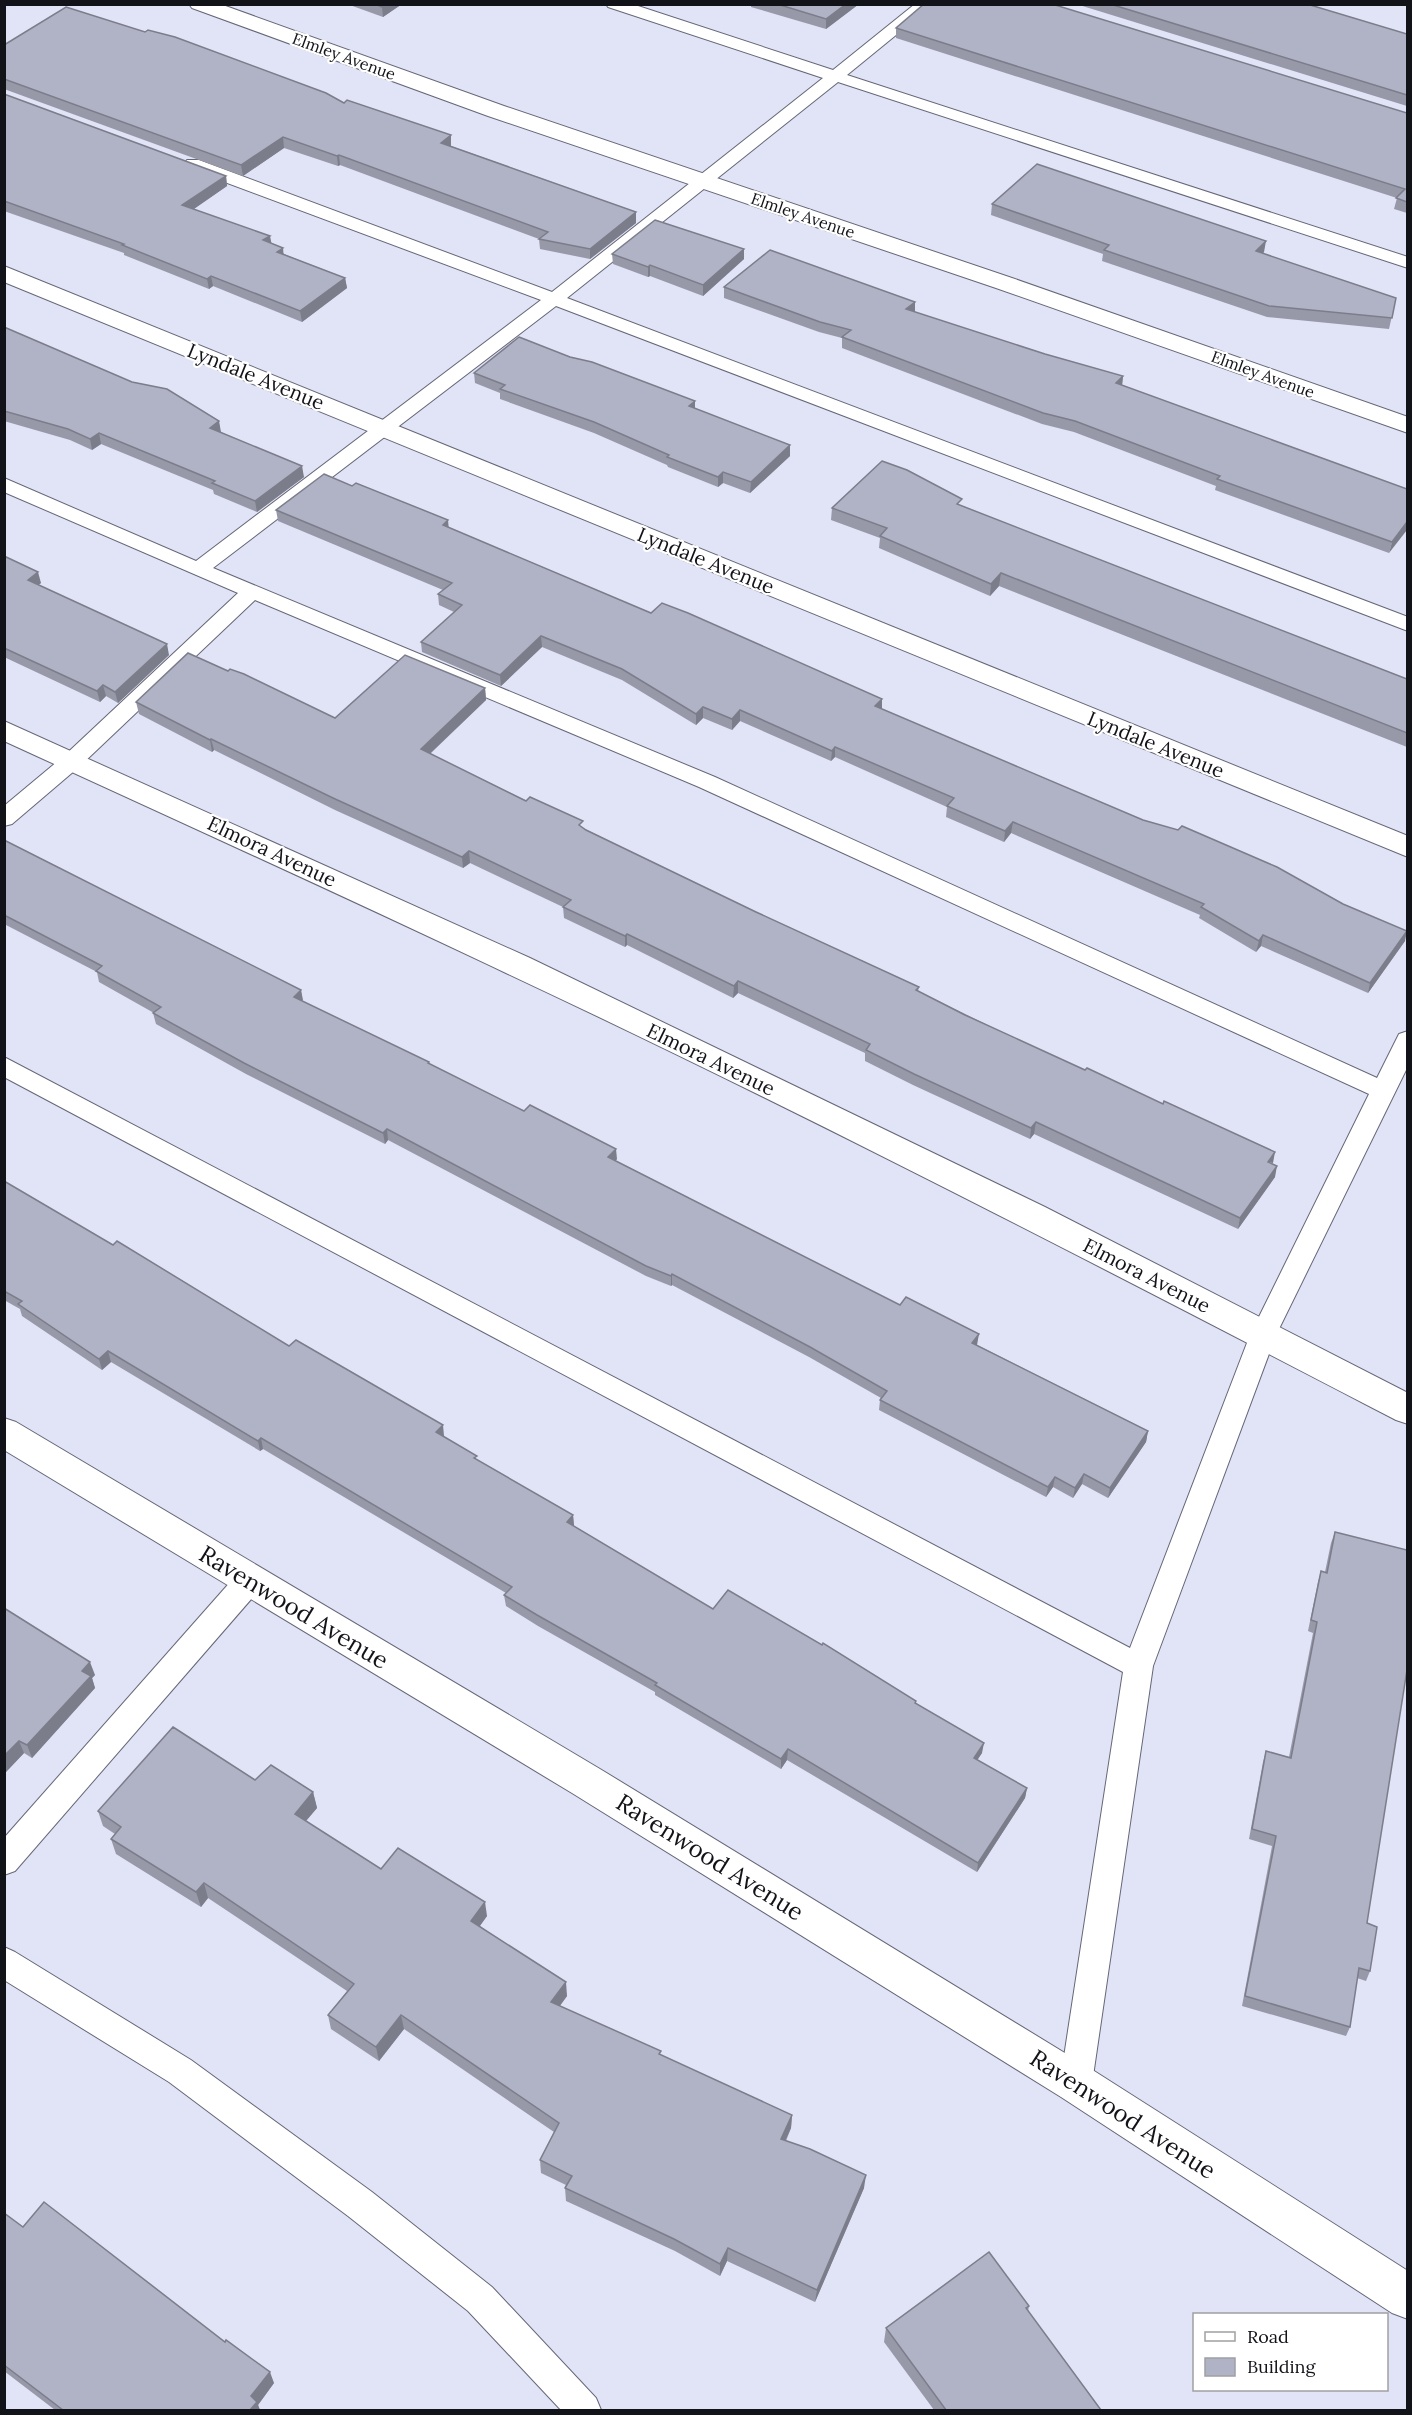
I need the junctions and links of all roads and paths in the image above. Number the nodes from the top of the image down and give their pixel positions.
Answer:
1 (199, 4) edge
2 (614, 4) edge
3 (926, 4) edge
4 (834, 76) junction
5 (177, 158) edge
6 (701, 181) junction
7 (1407, 263) edge
8 (4, 273) edge
9 (554, 298) junction
10 (1407, 426) edge
11 (382, 427) junction
12 (4, 484) edge
13 (198, 569) junction
14 (253, 591) junction
15 (1407, 626) edge
16 (4, 730) edge
17 (72, 761) junction
18 (4, 819) edge
19 (1407, 847) edge
20 (1407, 1040) edge
21 (4, 1066) edge
22 (1382, 1090) junction
23 (1263, 1335) junction
24 (1407, 1410) edge
25 (4, 1432) edge
26 (250, 1580) junction
27 (1138, 1666) junction
28 (4, 1861) edge
29 (4, 1962) edge
30 (1076, 2083) junction
31 (1407, 2296) edge
32 (584, 2410) edge

1 - 6 street, Elmley Avenue
2 - 4 lane
3 - 4 lane
4 - 6 lane
4 - 7 lane
5 - 9 lane
6 - 9 lane
6 - 10 street, Elmley Avenue
8 - 11 street, Lyndale Avenue
9 - 11 lane
9 - 15 lane
11 - 13 lane
11 - 19 street, Lyndale Avenue
12 - 13 lane
13 - 14 lane
14 - 17 lane
14 - 22 lane
16 - 17 street, Elmora Avenue
17 - 18 lane
17 - 23 street, Elmora Avenue
20 - 22 lane
21 - 27 lane
22 - 23 lane
23 - 24 street, Elmora Avenue
23 - 27 lane
25 - 26 street, Ravenwood Avenue
26 - 28 lane
26 - 30 street, Ravenwood Avenue
27 - 30 lane
29 - 32 lane
30 - 31 street, Ravenwood Avenue

